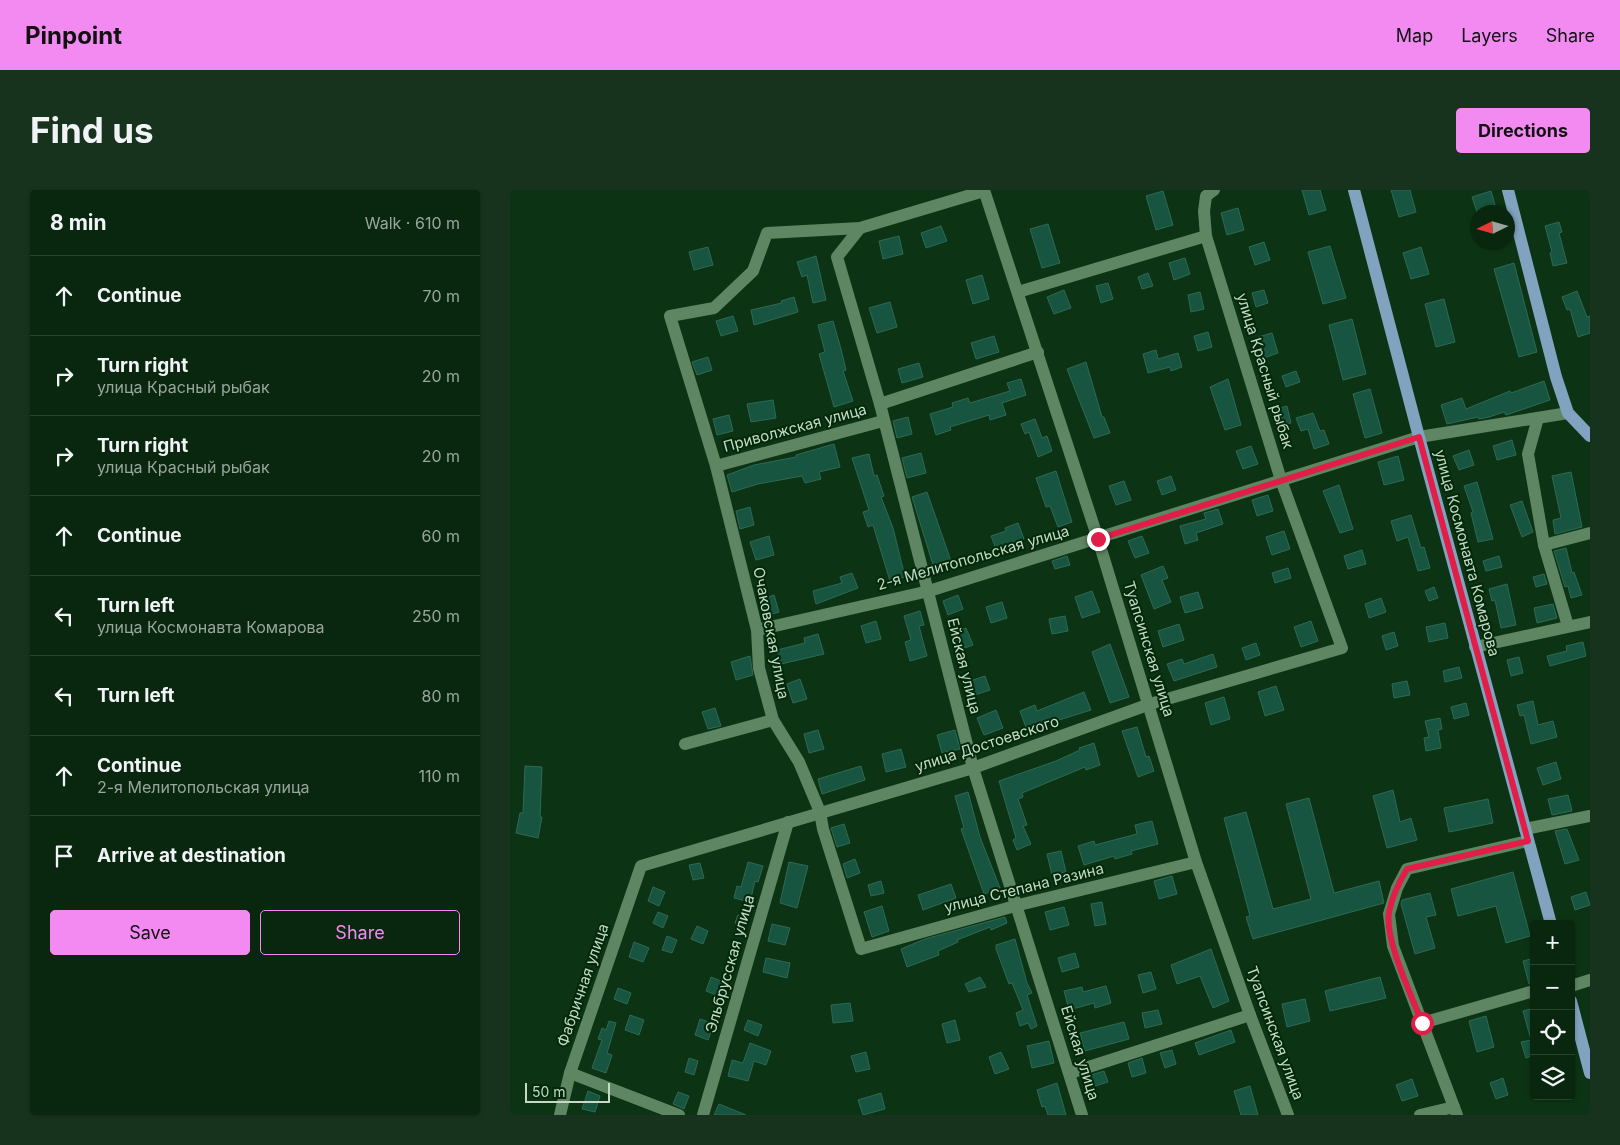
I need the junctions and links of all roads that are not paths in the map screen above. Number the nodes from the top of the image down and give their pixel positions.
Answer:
1 (984, 190) edge
2 (1214, 190) edge
3 (1354, 190) edge
4 (1508, 190) edge
5 (860, 228) junction
6 (1206, 236) junction
7 (1018, 292) junction
8 (1038, 352) junction
9 (880, 404) junction
10 (1568, 413) junction
11 (1538, 418) junction
12 (883, 421) junction
13 (1590, 436) edge
14 (1419, 437) junction
15 (716, 466) junction
16 (1281, 480) junction
17 (1590, 533) edge
18 (1098, 539) junction
19 (1544, 545) junction
20 (929, 591) junction
21 (1589, 624) edge
22 (1568, 626) junction
23 (757, 630) junction
24 (1475, 647) junction
25 (1342, 648) joint
26 (1150, 704) junction
27 (773, 720) junction
28 (685, 744) dead end
29 (973, 768) junction
30 (820, 812) junction
31 (1590, 816) edge
32 (788, 822) junction
33 (1527, 835) junction
34 (1196, 862) junction
35 (641, 866) joint
36 (1016, 906) junction
37 (1550, 920) edge
38 (861, 949) joint
39 (1590, 980) edge
40 (1575, 985) edge
41 (1530, 991) edge
42 (1573, 1010) edge
43 (1250, 1015) junction
44 (1422, 1023) junction
45 (570, 1073) junction
46 (1070, 1073) junction
47 (1590, 1073) edge
48 (1456, 1111) edge
49 (560, 1115) edge
50 (679, 1115) edge
51 (703, 1115) edge
52 (1082, 1115) edge
53 (1288, 1115) edge
54 (1420, 1115) edge

1 - 5 street
1 - 7 street, Туапсинская улица
2 - 6 street, улица Красный рыбак
3 - 14 main road, улица Космонавта Комарова
4 - 10 main road
5 - 9 street, Ейская улица
5 - 15 street, Очаковская улица
6 - 7 street
6 - 16 street, улица Красный рыбак
7 - 8 street, Туапсинская улица
8 - 9 street
8 - 18 street, Туапсинская улица
9 - 12 street, Ейская улица
10 - 11 street, 2-я Мелитопольская улица
10 - 13 main road
11 - 14 street, 2-я Мелитопольская улица
11 - 19 street
12 - 15 street, Приволжская улица
12 - 20 street, Ейская улица
14 - 16 street, 2-я Мелитопольская улица
14 - 24 main road, улица Космонавта Комарова
15 - 23 street, Очаковская улица
16 - 18 street, 2-я Мелитопольская улица
16 - 25 street, улица Красный рыбак
17 - 19 street
18 - 20 street, 2-я Мелитопольская улица
18 - 26 street, Туапсинская улица
19 - 22 street
20 - 23 street, 2-я Мелитопольская улица
20 - 29 street, Ейская улица
21 - 22 street
22 - 24 street
23 - 27 street, Очаковская улица
24 - 33 main road, улица Космонавта Комарова
25 - 26 street, улица Достоевского
26 - 29 street, улица Достоевского
26 - 34 street, Туапсинская улица
27 - 28 street
27 - 30 street, Очаковская улица
29 - 30 street, улица Достоевского
29 - 36 street, Ейская улица
30 - 32 street, улица Достоевского
30 - 38 street, Очаковская улица
31 - 33 street
32 - 35 street, улица Достоевского
32 - 51 street, Эльбрусская улица
33 - 37 main road, улица Космонавта Комарова
33 - 44 street
34 - 36 street, улица Степана Разина
34 - 43 street, Туапсинская улица
35 - 45 street, Фабричная улица
36 - 38 street, улица Степана Разина
36 - 46 street, Ейская улица
39 - 40 street
41 - 44 street
42 - 47 main road
43 - 46 street
43 - 53 street, Туапсинская улица
44 - 48 street
45 - 49 street, Фабричная улица
45 - 50 street
46 - 52 street, Ейская улица
48 - 54 street

